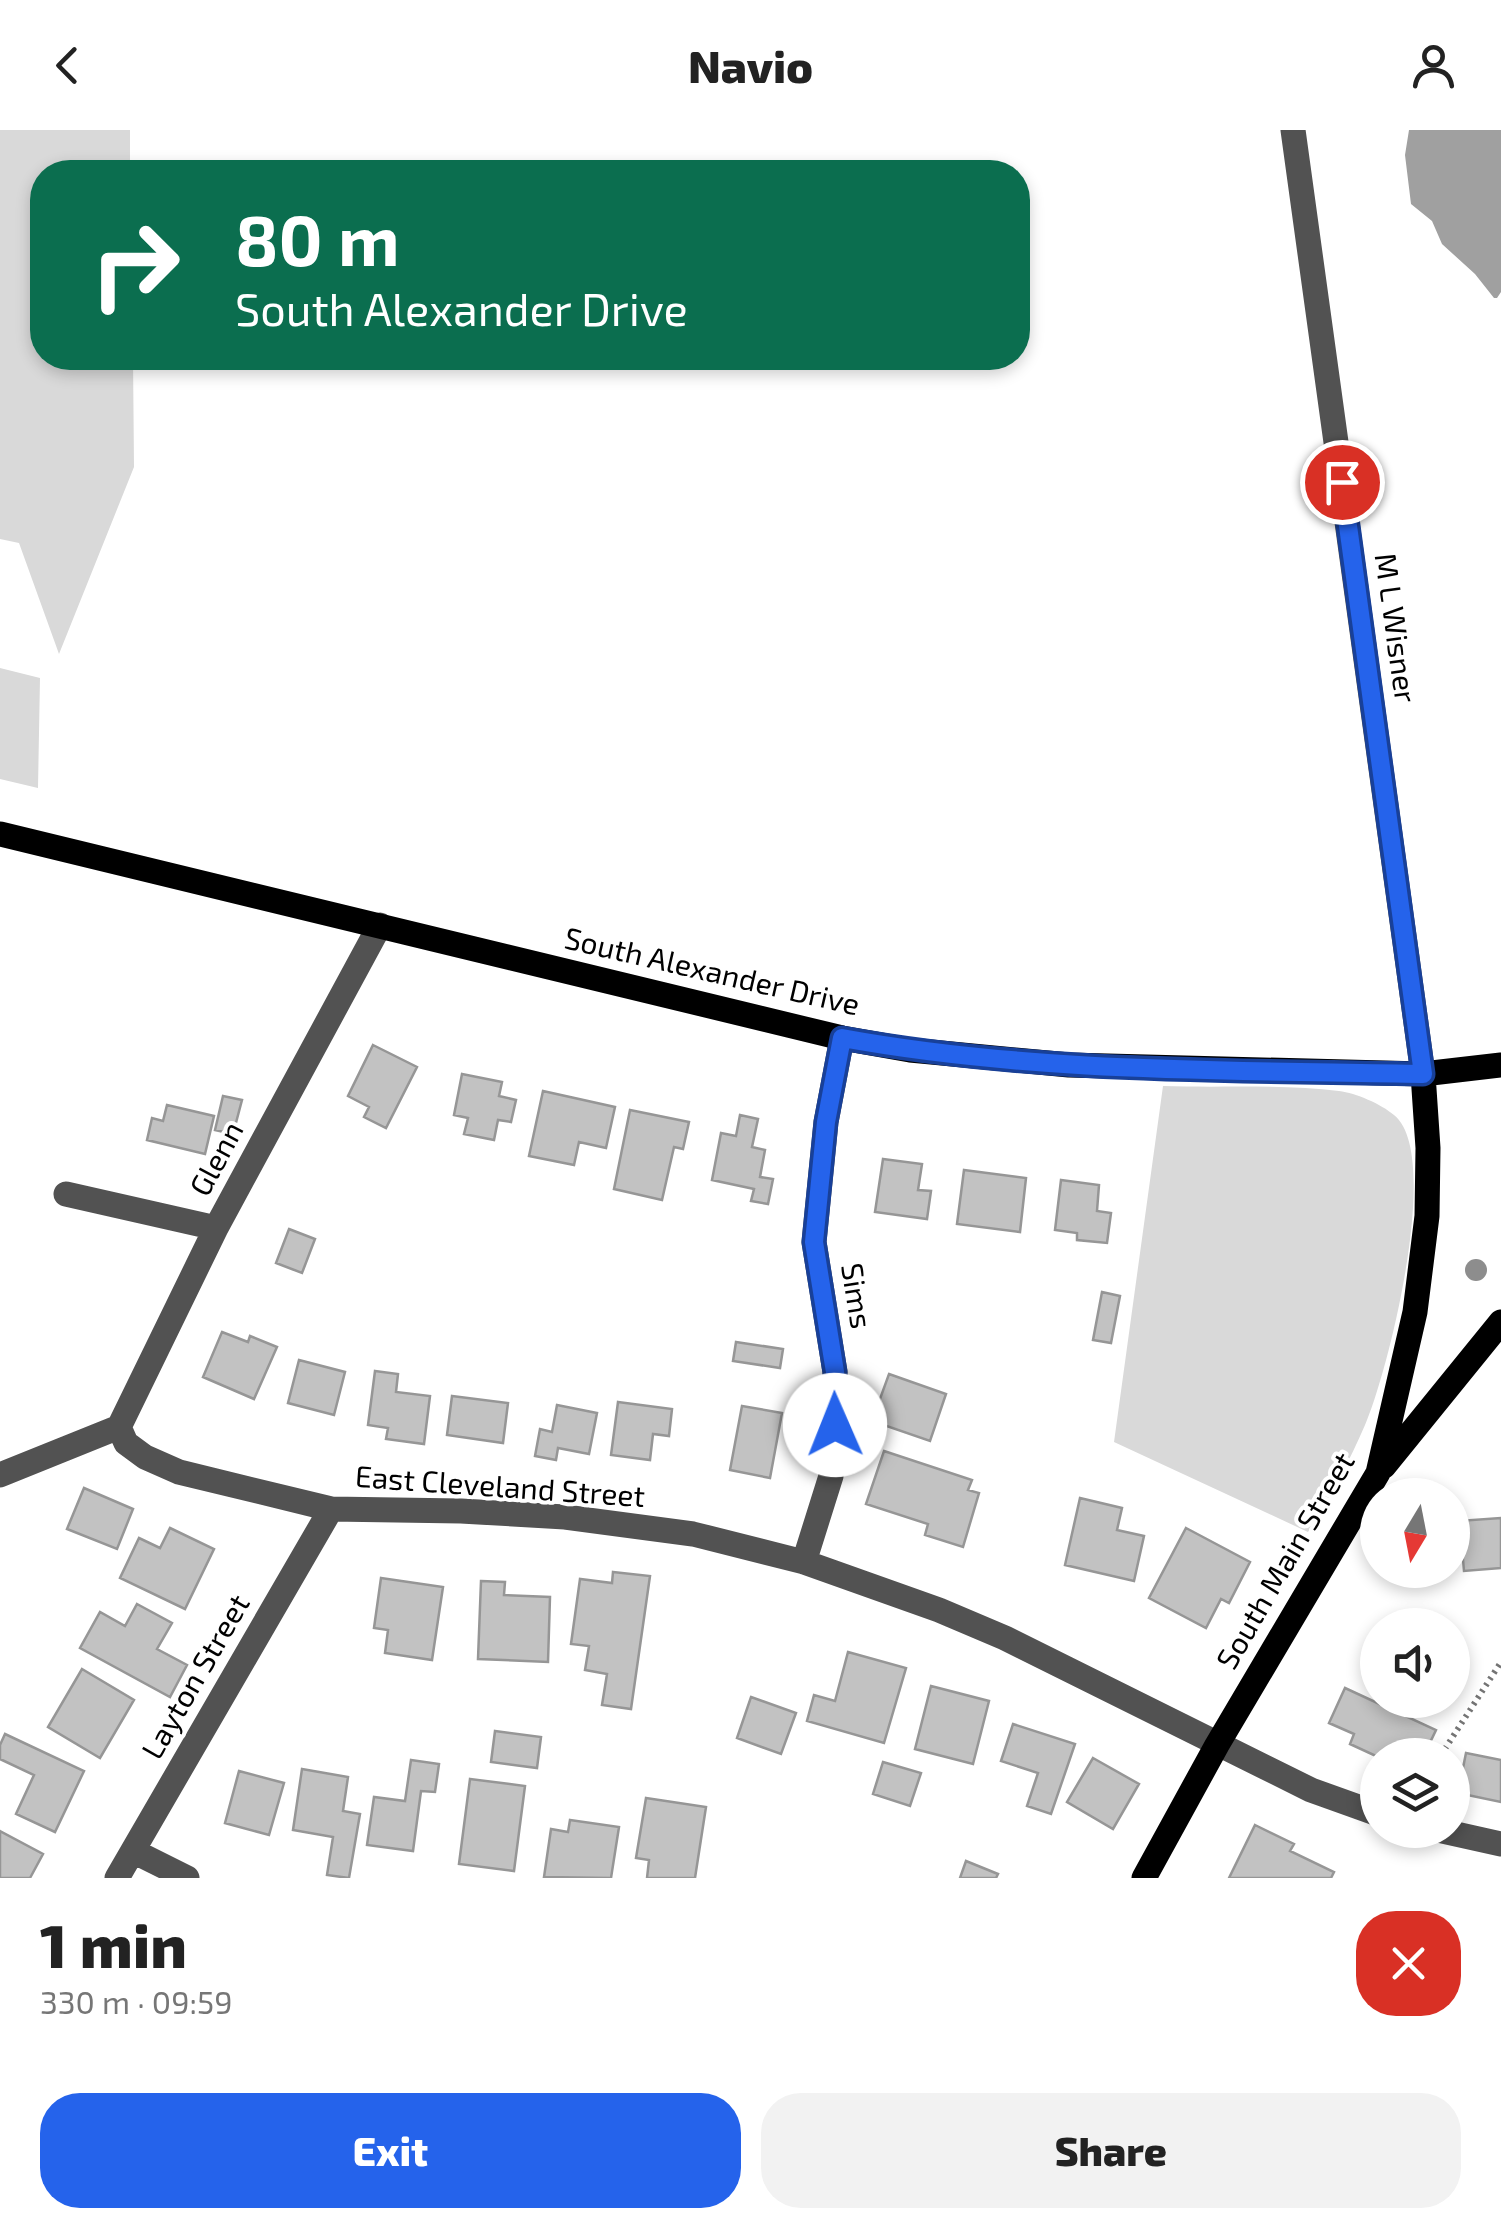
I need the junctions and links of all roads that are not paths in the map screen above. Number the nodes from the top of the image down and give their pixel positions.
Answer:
1 (1293, 130) edge
2 (0, 834) edge
3 (380, 925) junction
4 (842, 1038) junction
5 (1501, 1065) edge
6 (1423, 1074) junction
7 (66, 1194) dead end
8 (216, 1228) junction
9 (1501, 1322) edge
10 (119, 1427) junction
11 (1378, 1473) junction
12 (0, 1475) edge
13 (331, 1509) junction
14 (804, 1562) junction
15 (1217, 1745) junction
16 (1360, 1808) edge
17 (1470, 1837) edge
18 (1501, 1844) edge
19 (133, 1851) junction
20 (117, 1878) edge
21 (187, 1878) edge
22 (1144, 1878) edge

1 - 6 street, M L Wisner
2 - 3 main road, South Alexander Drive
3 - 4 main road, South Alexander Drive
3 - 8 street, Glenn
4 - 6 main road, South Alexander Drive
4 - 14 street, Sims
5 - 6 main road, South Alexander Drive
6 - 11 main road, South Main Street
7 - 8 street
8 - 10 street, Glenn
9 - 11 main road
10 - 12 street
10 - 13 street, East Cleveland Street
11 - 15 main road, South Main Street
13 - 14 street, East Cleveland Street
13 - 19 street, Layton Street
14 - 15 street, East Cleveland Street
15 - 16 street, East Cleveland Street
15 - 22 main road, South Main Street
17 - 18 street
19 - 20 street, Layton Street
19 - 21 street

